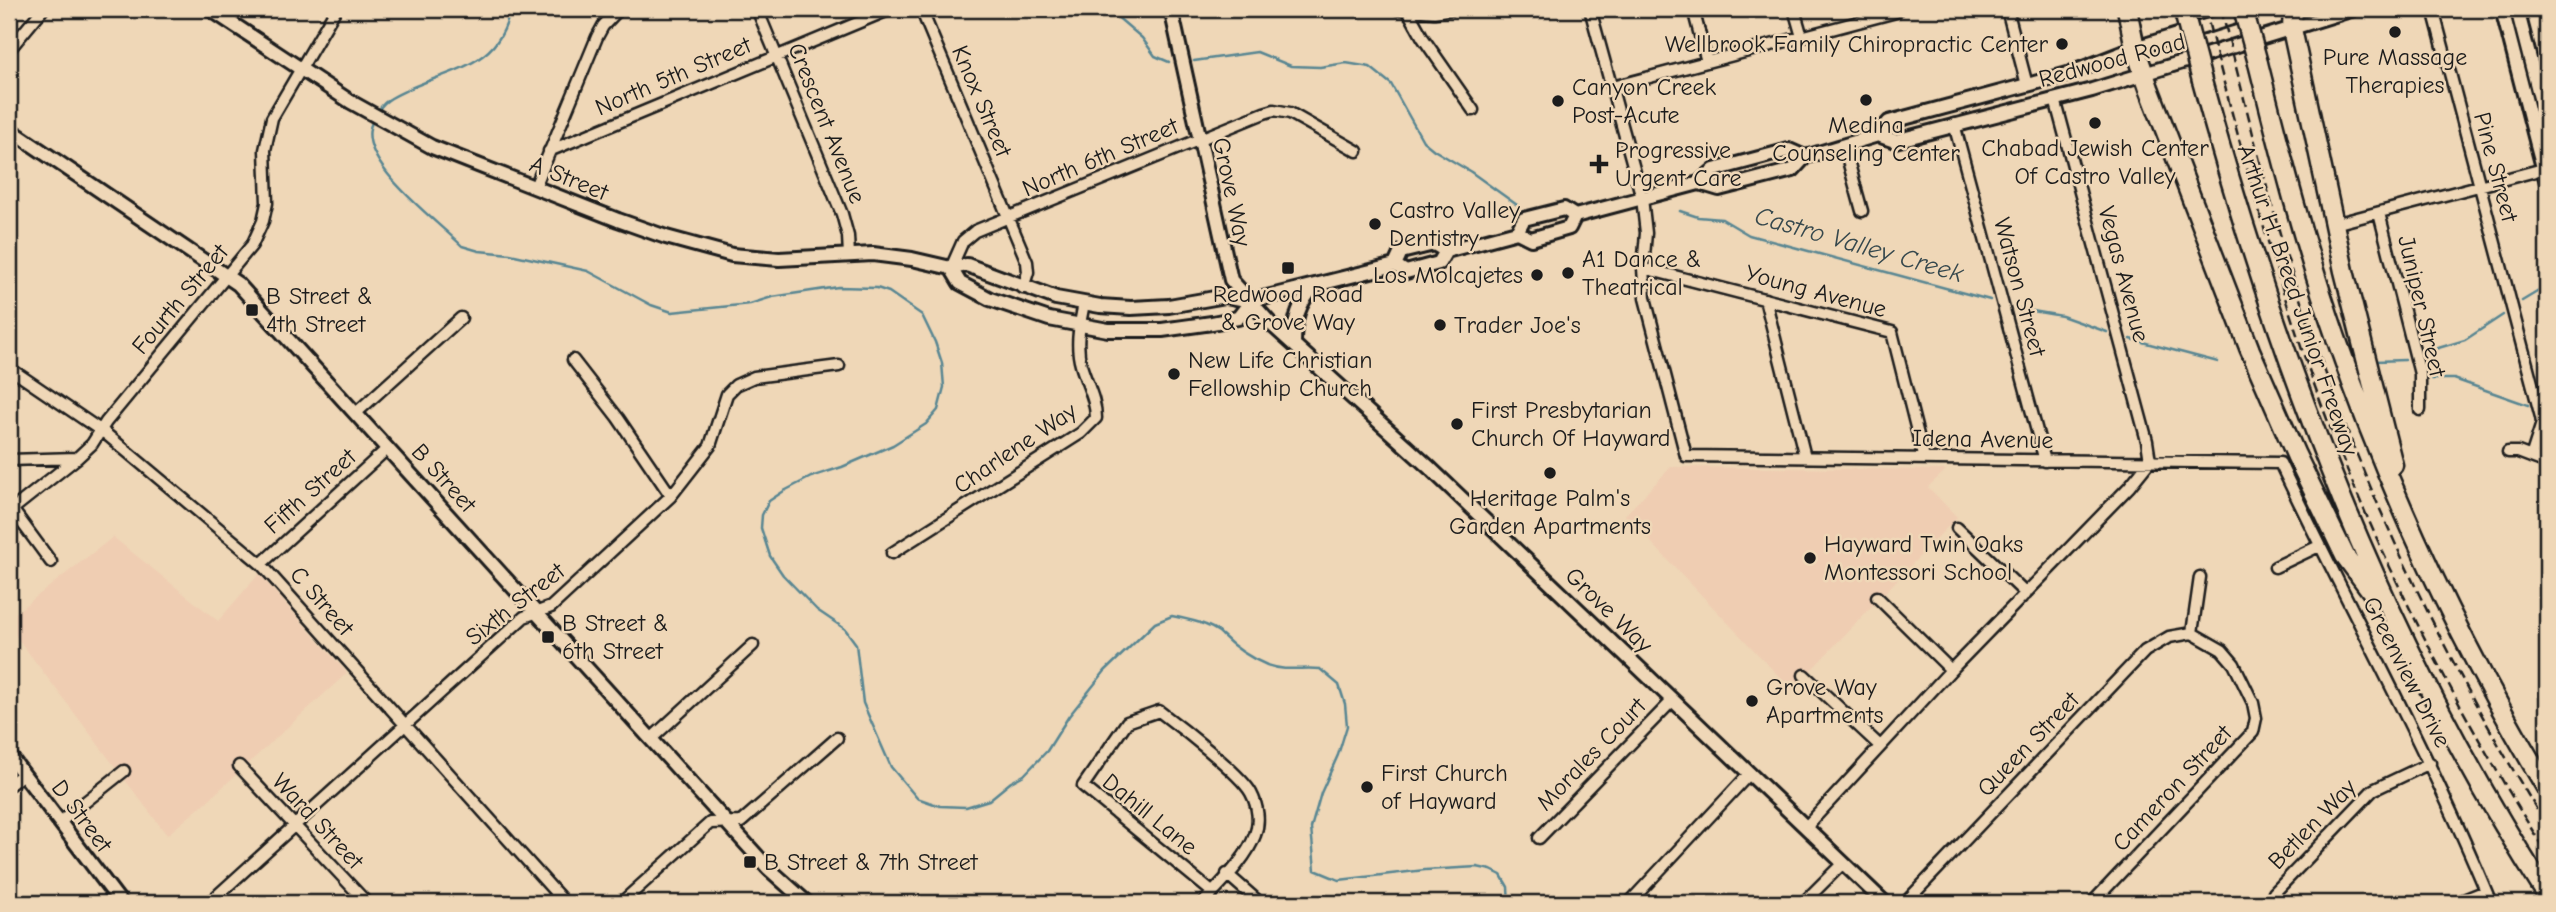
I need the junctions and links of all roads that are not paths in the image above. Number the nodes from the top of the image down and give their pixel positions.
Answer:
1 (43, 9) edge
2 (210, 9) edge
3 (336, 9) edge
4 (619, 9) edge
5 (757, 9) edge
6 (891, 9) edge
7 (922, 9) edge
8 (1171, 9) edge
9 (1452, 9) edge
10 (1590, 9) edge
11 (1693, 9) edge
12 (1794, 9) edge
13 (2007, 9) edge
14 (2127, 9) edge
15 (2244, 9) edge
16 (2261, 9) edge
17 (2293, 9) edge
18 (2354, 9) edge
19 (2433, 9) edge
20 (2502, 9) edge
21 (2516, 9) edge
22 (1403, 10) edge
23 (1896, 10) edge
24 (2183, 10) edge
25 (2292, 29) junction
26 (1802, 37) junction
27 (2135, 48) junction
28 (9, 50) edge
29 (777, 56) junction
30 (1707, 62) junction
31 (301, 69) junction
32 (2145, 75) junction
33 (2028, 85) junction
34 (1612, 87) junction
35 (2055, 99) junction
36 (1473, 110) dead end
37 (1954, 124) junction
38 (2547, 125) edge
39 (9, 129) edge
40 (1878, 135) junction
41 (1199, 139) junction
42 (1844, 146) junction
43 (549, 151) junction
44 (1357, 151) dead end
45 (1805, 157) junction
46 (2545, 168) edge
47 (1699, 183) junction
48 (2547, 183) edge
49 (2479, 186) junction
50 (535, 187) junction
51 (1642, 198) junction
52 (1861, 211) dead end
53 (2379, 213) junction
54 (1575, 216) junction
55 (1008, 218) junction
56 (2342, 222) dead end
57 (1517, 232) junction
58 (1446, 251) junction
59 (849, 255) junction
60 (1395, 265) junction
61 (951, 268) junction
62 (1643, 268) junction
63 (227, 276) junction
64 (1315, 285) junction
65 (1023, 288) junction
66 (1765, 299) junction
67 (1251, 301) junction
68 (1084, 303) junction
69 (461, 318) dead end
70 (1079, 326) junction
71 (1294, 344) junction
72 (573, 360) dead end
73 (839, 366) dead end
74 (9, 368) edge
75 (2420, 410) dead end
76 (356, 413) junction
77 (100, 430) junction
78 (388, 448) junction
79 (2508, 452) dead end
80 (1805, 457) junction
81 (2531, 457) junction
82 (77, 458) junction
83 (1924, 459) junction
84 (9, 460) edge
85 (2045, 460) junction
86 (2150, 461) junction
87 (2280, 463) joint
88 (2547, 463) edge
89 (671, 496) junction
90 (2401, 502) junction
91 (10, 510) edge
92 (1957, 528) dead end
93 (2319, 546) junction
94 (892, 553) dead end
95 (51, 562) dead end
96 (261, 564) junction
97 (2275, 567) dead end
98 (2200, 577) dead end
99 (2026, 594) junction
100 (1877, 597) dead end
101 (536, 612) junction
102 (2400, 629) junction
103 (2192, 633) junction
104 (753, 645) dead end
105 (1951, 670) junction
106 (1804, 675) dead end
107 (1673, 699) junction
108 (405, 726) junction
109 (651, 738) junction
110 (837, 738) dead end
111 (1880, 746) junction
112 (9, 755) edge
113 (2430, 763) junction
114 (239, 766) dead end
115 (124, 771) dead end
116 (1750, 773) junction
117 (23, 774) junction
118 (9, 785) edge
119 (2547, 789) edge
120 (60, 821) junction
121 (727, 822) junction
122 (295, 826) junction
123 (1806, 827) junction
124 (1539, 838) dead end
125 (1843, 863) junction
126 (1227, 874) junction
127 (2486, 891) junction
128 (1212, 892) junction
129 (2547, 895) edge
130 (121, 903) edge
131 (209, 903) edge
132 (367, 903) edge
133 (565, 903) edge
134 (621, 903) edge
135 (807, 903) edge
136 (1203, 903) edge
137 (1260, 903) edge
138 (1629, 903) edge
139 (1803, 903) edge
140 (1885, 903) edge
141 (1905, 903) edge
142 (2092, 903) edge
143 (2270, 903) edge
144 (2456, 903) edge
145 (2491, 903) edge

1 - 28 street
2 - 31 main road, A Street
3 - 31 street, Fourth Street
4 - 43 street
5 - 29 street, Crescent Avenue
6 - 29 street, North 5th Street
7 - 55 street, Knox Street
8 - 41 main road, Grove Way
9 - 22 street
10 - 34 street
11 - 30 street
12 - 26 street
13 - 33 street
14 - 27 highway
15 - 90 highway, Arthur H. Breed Junior Freeway, bridge
16 - 27 main road, Redwood Road
17 - 25 highway
18 - 25 main road, Redwood Road
19 - 49 street, Pine Street
20 - 46 main road
21 - 38 main road
22 - 36 street
23 - 26 street
24 - 102 highway, Arthur H. Breed Junior Freeway, bridge
25 - 32 main road, Redwood Road
25 - 90 highway
26 - 30 street
27 - 32 highway
27 - 33 main road, Redwood Road
29 - 43 street, North 5th Street
29 - 59 street, Crescent Avenue
30 - 34 street
31 - 50 main road, A Street
31 - 63 street, Fourth Street
32 - 35 main road, Redwood Road
32 - 102 highway
33 - 40 main road, Redwood Road
34 - 51 street
35 - 37 main road, Redwood Road
35 - 86 street, Vegas Avenue
37 - 40 main road, Redwood Road
37 - 85 street, Watson Street
39 - 63 main road, B Street
40 - 42 main road, Redwood Road
41 - 44 street, North 6th Street
41 - 55 street, North 6th Street
41 - 67 main road, Grove Way
42 - 45 main road, Redwood Road
42 - 52 street
43 - 50 street
45 - 47 main road, Redwood Road
45 - 47 main road, Redwood Road
46 - 48 main road
46 - 49 street
47 - 51 main road, Redwood Road
49 - 53 street
49 - 81 street, Pine Street
50 - 59 main road, A Street
51 - 54 main road, Redwood Road
51 - 62 street
53 - 56 street
53 - 75 street, Juniper Street
54 - 57 main road, Redwood Road
54 - 57 main road, Redwood Road
55 - 61 street, North 6th Street
55 - 65 street, Knox Street
57 - 58 main road, Redwood Road
58 - 60 main road, Redwood Road
58 - 60 main road, Redwood Road
59 - 61 main road, A Street
60 - 64 main road, Redwood Road
61 - 65 main road, A Street
61 - 70 main road
62 - 66 street, Young Avenue
62 - 80 street, Idena Avenue
63 - 76 main road, B Street
63 - 77 street, Fourth Street
64 - 67 main road, Redwood Road
64 - 71 main road
65 - 68 main road, A Street
66 - 80 street
66 - 83 street, Young Avenue
67 - 68 main road, Redwood Road
67 - 70 main road, Redwood Road
67 - 71 main road, Grove Way
68 - 70 street, Charlene Way
69 - 76 street
70 - 94 street, Charlene Way
71 - 107 main road, Grove Way
72 - 89 street
73 - 89 street, Sixth Street
74 - 77 street, C Street
76 - 78 main road, B Street
77 - 82 street, Fourth Street
77 - 96 street, C Street
78 - 96 street, Fifth Street
78 - 101 main road, B Street
79 - 81 street
80 - 83 street, Idena Avenue
81 - 88 street
82 - 84 street
82 - 91 street, Fourth Street
83 - 85 street, Idena Avenue
85 - 86 street, Idena Avenue
86 - 87 street, Idena Avenue
86 - 99 street
87 - 93 street, Greenview Drive
89 - 101 street, Sixth Street
90 - 119 highway, Arthur H. Breed Junior Freeway
91 - 95 street
92 - 99 street
93 - 97 street
93 - 113 street, Greenview Drive
96 - 108 street, C Street
98 - 103 street
99 - 105 street
100 - 105 street
101 - 108 street, Sixth Street
101 - 109 main road, B Street
102 - 129 highway, Arthur H. Breed Junior Freeway
103 - 141 street, Queen Street
103 - 142 street, Cameron Street
104 - 109 street
105 - 111 street
106 - 111 street
107 - 116 main road, Grove Way
107 - 124 street, Morales Court
108 - 122 street, Sixth Street
108 - 133 street, C Street
109 - 121 main road, B Street
110 - 121 street
111 - 123 street
112 - 117 main road, D Street
113 - 127 street, Greenview Drive
113 - 143 street, Betlen Way
114 - 122 street, Ward Street
115 - 120 street
116 - 123 main road, Grove Way
116 - 138 street
117 - 118 street
117 - 120 main road, D Street
120 - 130 main road, D Street
121 - 134 street
121 - 135 main road, B Street
122 - 131 street, Sixth Street
122 - 132 street, Ward Street
123 - 125 main road, Grove Way
125 - 139 street
125 - 140 main road, Grove Way
126 - 128 street
126 - 128 street, Dahill Lane
126 - 137 street
127 - 144 street
127 - 145 street, Greenview Drive
128 - 136 street

